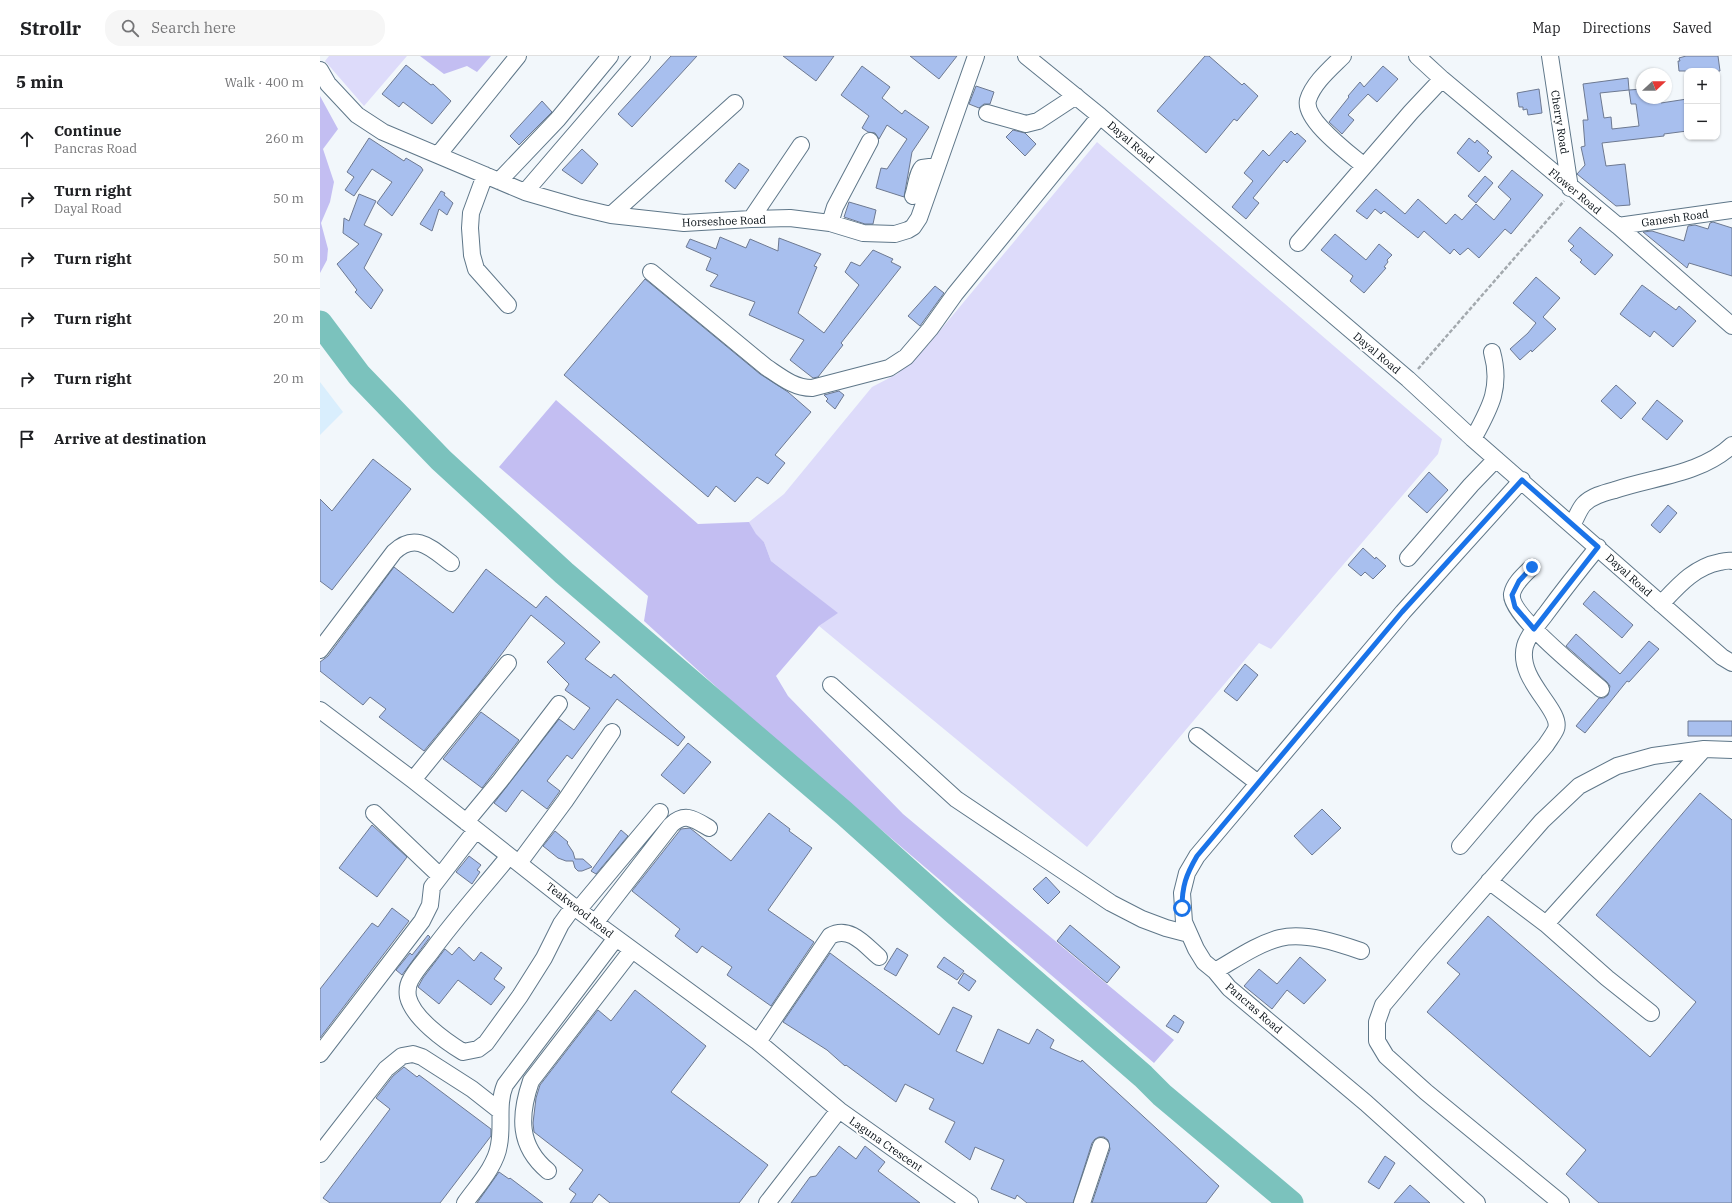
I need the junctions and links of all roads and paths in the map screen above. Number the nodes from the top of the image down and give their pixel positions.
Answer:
1 (518, 56) edge
2 (610, 56) edge
3 (642, 56) edge
4 (976, 56) edge
5 (1026, 56) edge
6 (1343, 56) edge
7 (1418, 56) edge
8 (1550, 56) edge
9 (320, 70) edge
10 (1442, 79) junction
11 (1076, 96) junction
12 (735, 103) dead end
13 (987, 113) dead end
14 (1100, 116) junction
15 (870, 141) dead end
16 (801, 145) dead end
17 (438, 155) junction
18 (937, 166) junction
19 (1364, 166) junction
20 (492, 178) junction
21 (1570, 188) junction
22 (525, 192) junction
23 (913, 196) dead end
24 (1732, 210) edge
25 (611, 215) junction
26 (751, 219) junction
27 (830, 224) junction
28 (1618, 226) junction
29 (1298, 242) dead end
30 (651, 272) dead end
31 (508, 305) dead end
32 (1732, 326) edge
33 (1492, 352) dead end
34 (1408, 379) junction
35 (1473, 439) junction
36 (1732, 445) edge
37 (1496, 459) junction
38 (1522, 480) junction
39 (1572, 525) junction
40 (1598, 547) junction
41 (1408, 558) dead end
42 (1732, 561) edge
43 (452, 563) dead end
44 (1532, 567) dead end
45 (1661, 604) junction
46 (1534, 629) junction
47 (320, 650) edge
48 (508, 662) dead end
49 (1729, 663) edge
50 (831, 685) dead end
51 (1601, 689) dead end
52 (559, 704) dead end
53 (320, 710) edge
54 (612, 732) dead end
55 (1197, 736) dead end
56 (1704, 749) junction
57 (1732, 750) edge
58 (413, 780) junction
59 (1258, 783) junction
60 (660, 812) dead end
61 (374, 813) dead end
62 (471, 826) junction
63 (709, 828) dead end
64 (1460, 846) dead end
65 (514, 859) junction
66 (440, 876) junction
67 (1489, 881) junction
68 (576, 908) junction
69 (595, 923) junction
70 (1546, 924) junction
71 (1189, 934) junction
72 (616, 938) junction
73 (632, 950) junction
74 (1361, 952) dead end
75 (879, 957) dead end
76 (1215, 971) junction
77 (1651, 1012) dead end
78 (758, 1042) junction
79 (320, 1054) edge
80 (839, 1110) junction
81 (500, 1111) junction
82 (1101, 1146) dead end
83 (320, 1154) edge
84 (548, 1171) dead end
85 (465, 1203) edge
86 (767, 1203) edge
87 (970, 1203) edge
88 (1082, 1203) edge
89 (1476, 1203) edge
90 (1561, 1203) edge

1 - 17 street
2 - 20 street
3 - 22 street
4 - 18 street, Horseshoe Road
5 - 11 street, Dayal Road
6 - 19 street
7 - 10 street, Flower Road
8 - 21 street, Cherry Road
9 - 17 street, Horseshoe Road
10 - 19 street
10 - 21 street, Flower Road
11 - 13 street
11 - 14 street, Dayal Road
12 - 25 street
14 - 30 street
14 - 34 street, Dayal Road
15 - 27 street
16 - 26 street
17 - 20 street, Horseshoe Road
18 - 23 street
18 - 27 street, Horseshoe Road
19 - 29 street
20 - 22 street, Horseshoe Road
20 - 31 street
21 - 28 street, Flower Road
21 - 34 path
22 - 25 street, Horseshoe Road
24 - 28 street, Ganesh Road
25 - 26 street, Horseshoe Road
26 - 27 street, Horseshoe Road
28 - 32 street, Flower Road
33 - 35 street
34 - 35 street, Dayal Road
35 - 37 street, Dayal Road
36 - 39 street
37 - 38 street, Dayal Road
37 - 41 street
38 - 39 street, Dayal Road
38 - 59 street, Pancras Road
39 - 40 street, Dayal Road
40 - 45 street, Dayal Road
40 - 46 street
42 - 45 street
43 - 47 street
44 - 46 street
45 - 49 street, Dayal Road
46 - 51 street
46 - 64 street
48 - 58 street
50 - 71 street
52 - 62 street
53 - 58 street, Teakwood Road
54 - 65 street
55 - 59 street
56 - 57 street
56 - 67 street
56 - 70 street
58 - 62 street, Teakwood Road
59 - 71 street, Pancras Road
60 - 68 street
61 - 66 street
62 - 65 street, Teakwood Road
62 - 66 street
63 - 69 street
65 - 68 street, Teakwood Road
65 - 68 street
66 - 79 street
67 - 70 street
67 - 90 street
68 - 69 street, Teakwood Road
69 - 72 street, Teakwood Road
70 - 77 street
71 - 76 street, Pancras Road
72 - 73 street, Teakwood Road
72 - 81 street
73 - 78 street, Teakwood Road
73 - 84 street
74 - 76 street
75 - 78 street
76 - 89 street, Pancras Road
78 - 80 street, Teakwood Road
80 - 86 street, Laguna Crescent
80 - 87 street, Laguna Crescent
81 - 83 street
81 - 85 street
82 - 88 street

